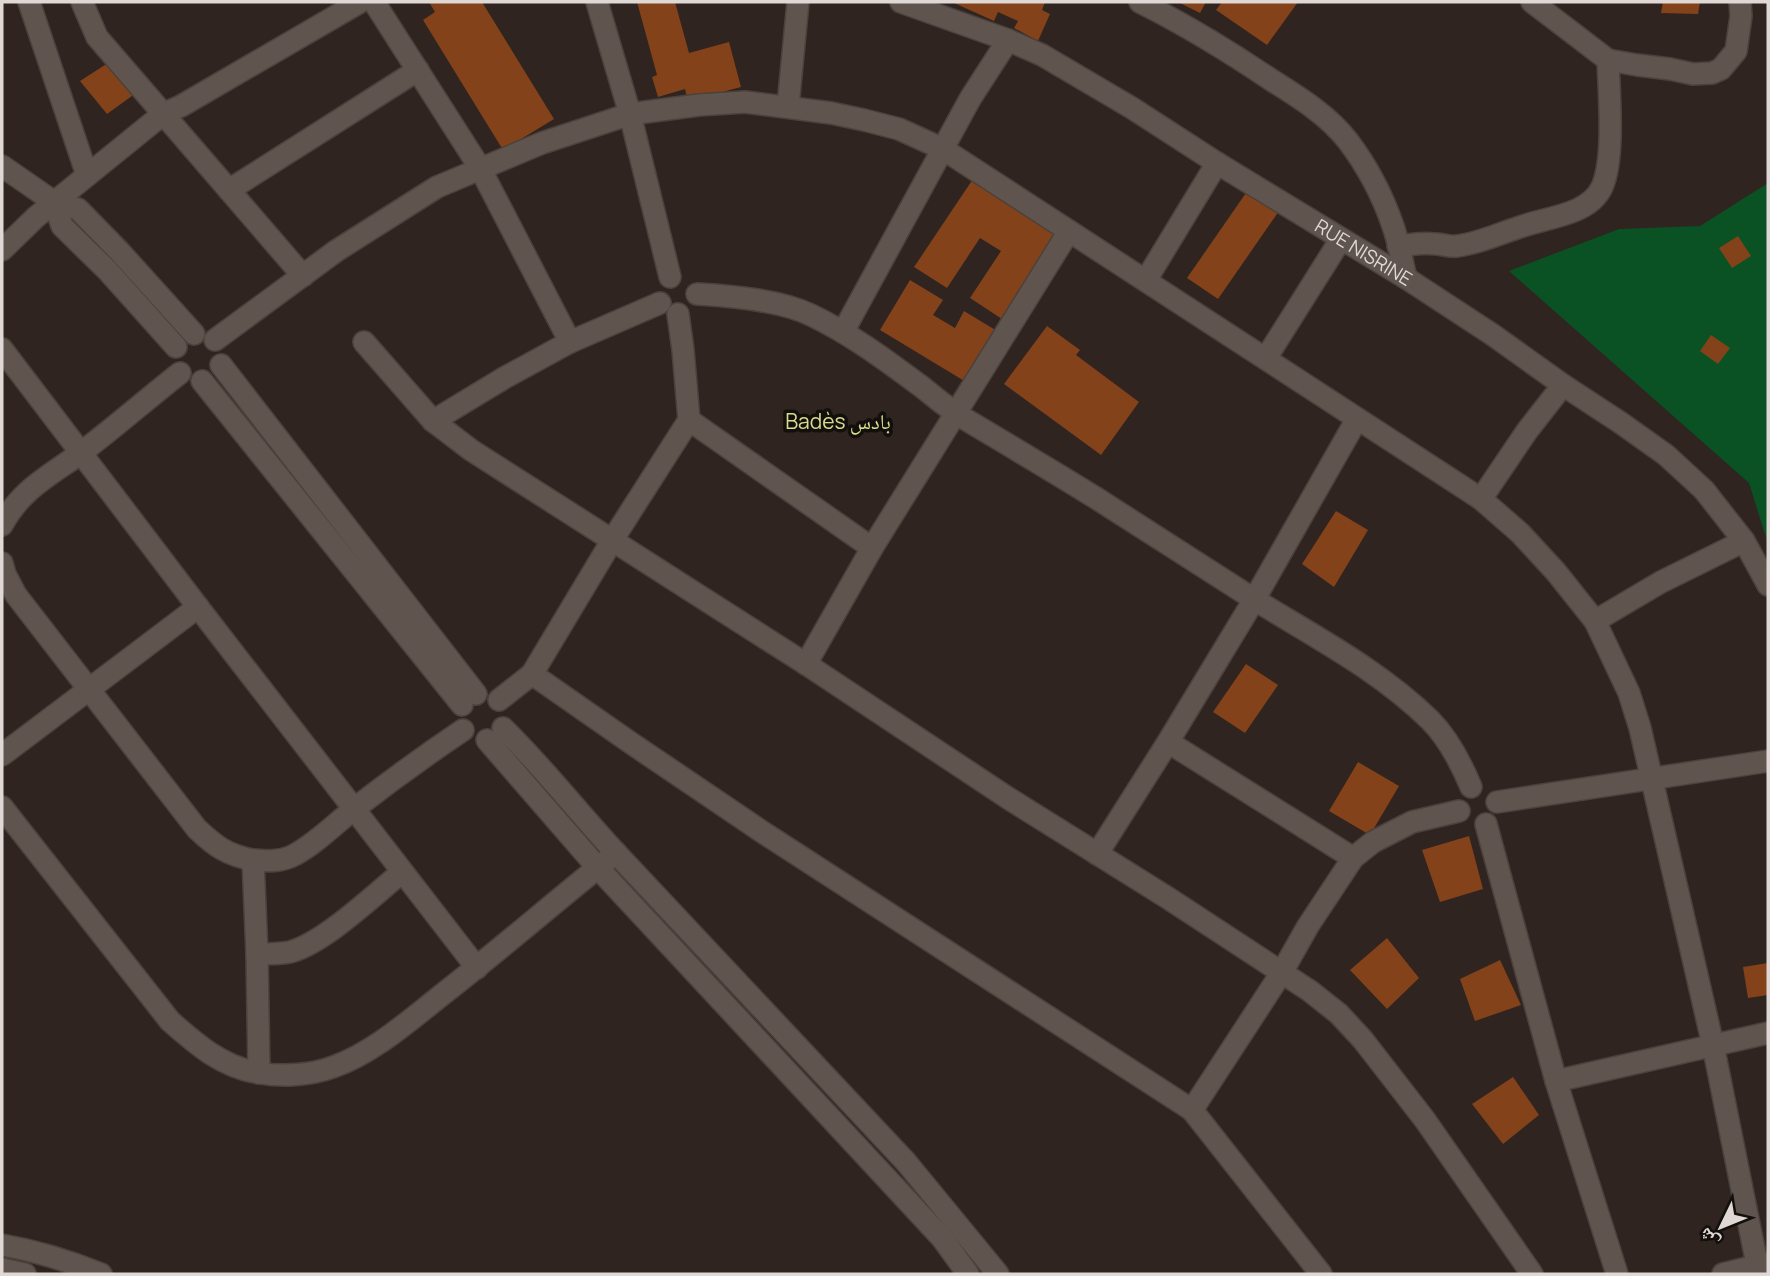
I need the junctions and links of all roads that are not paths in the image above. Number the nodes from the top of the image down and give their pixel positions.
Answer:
1 (29, 2) edge
2 (82, 2) edge
3 (360, 2) edge
4 (374, 2) edge
5 (597, 2) edge
6 (799, 2) edge
7 (901, 2) edge
8 (1140, 2) edge
9 (1532, 2) edge
10 (1740, 2) edge
11 (1008, 40) junction
12 (1608, 60) junction
13 (418, 70) junction
14 (788, 106) junction
15 (163, 114) junction
16 (630, 114) junction
17 (943, 149) junction
18 (1217, 163) junction
19 (2, 166) edge
20 (480, 168) junction
21 (87, 175) junction
22 (229, 190) junction
23 (54, 202) junction
24 (1069, 231) junction
25 (1341, 239) junction
26 (1398, 246) junction
27 (2, 250) edge
28 (303, 276) junction
29 (670, 277) junction
30 (1406, 278) junction
31 (1146, 280) junction
32 (697, 294) junction
33 (660, 303) junction
34 (678, 314) junction
35 (843, 332) junction
36 (194, 334) junction
37 (215, 340) junction
38 (365, 342) dead end
39 (570, 342) junction
40 (176, 347) junction
41 (2, 349) edge
42 (1266, 358) junction
43 (221, 365) junction
44 (180, 373) junction
45 (202, 381) junction
46 (1563, 385) junction
47 (956, 413) junction
48 (1357, 419) junction
49 (433, 421) junction
50 (689, 421) junction
51 (81, 452) junction
52 (1481, 499) junction
53 (329, 503) junction
54 (311, 517) junction
55 (2, 525) edge
56 (612, 539) junction
57 (1744, 541) junction
58 (872, 548) junction
59 (2, 563) edge
60 (1768, 585) edge
61 (1254, 600) junction
62 (198, 607) junction
63 (1595, 621) junction
64 (806, 664) junction
65 (532, 674) junction
66 (88, 689) junction
67 (469, 700) junction
68 (499, 700) junction
69 (463, 730) junction
70 (495, 734) junction
71 (1168, 742) junction
72 (2, 755) edge
73 (1768, 761) edge
74 (1653, 779) junction
75 (1472, 787) junction
76 (1497, 802) junction
77 (2, 807) edge
78 (354, 808) junction
79 (1459, 811) junction
80 (1486, 824) junction
81 (616, 853) junction
82 (1097, 854) junction
83 (1353, 858) junction
84 (253, 860) junction
85 (598, 868) junction
86 (402, 872) junction
87 (257, 954) junction
88 (477, 968) junction
89 (1282, 971) junction
90 (1768, 1033) edge
91 (1713, 1045) junction
92 (259, 1073) junction
93 (1556, 1081) junction
94 (1192, 1110) junction
95 (2, 1245) edge
96 (1762, 1268) edge
97 (2, 1269) edge
98 (25, 1274) edge
99 (102, 1274) edge
100 (968, 1274) edge
101 (998, 1274) edge
102 (1321, 1274) edge
103 (1532, 1274) edge
104 (1617, 1274) edge
105 (1723, 1274) edge

1 - 21 street
2 - 15 street
3 - 15 street
4 - 13 street
5 - 16 street
6 - 14 street
7 - 11 street, RUE NISRINE
8 - 26 street
9 - 12 street
10 - 12 street
11 - 17 street
11 - 18 street, RUE NISRINE
12 - 26 street
13 - 20 street
13 - 22 street
14 - 16 street
14 - 17 street
15 - 21 street
15 - 22 street
16 - 20 street
16 - 29 street
17 - 24 street
17 - 35 street
18 - 25 street, RUE NISRINE
18 - 31 street
19 - 23 street
20 - 28 street
20 - 39 street
21 - 23 street
22 - 28 street
23 - 27 street
23 - 36 street
23 - 40 street
24 - 31 street
24 - 47 street
25 - 30 street, RUE NISRINE
25 - 42 street
26 - 30 street
28 - 37 street
29 - 32 street
29 - 33 street
30 - 46 street, RUE NISRINE
31 - 42 street
32 - 34 street
32 - 35 street
33 - 34 street
33 - 39 street
34 - 50 street
35 - 47 street
36 - 37 street
36 - 40 street
37 - 43 street
38 - 49 street
39 - 49 street
40 - 44 street
41 - 51 street
42 - 48 street
43 - 45 street
43 - 53 street
44 - 45 street
44 - 51 street
45 - 54 street
46 - 52 street
46 - 57 street, RUE NISRINE
47 - 58 street
47 - 61 street
48 - 52 street
48 - 61 street
49 - 56 street
50 - 56 street
50 - 58 street
51 - 55 street
51 - 62 street
52 - 63 street
53 - 54 street
53 - 67 street
54 - 67 street
56 - 64 street
56 - 65 street
57 - 60 street, RUE NISRINE
57 - 63 street
58 - 64 street
59 - 66 street
61 - 71 street
61 - 75 street
62 - 66 street
62 - 78 street
63 - 74 street
64 - 82 street
65 - 68 street
65 - 94 street
66 - 72 street
66 - 84 street
67 - 68 street
67 - 69 street
68 - 70 street
69 - 70 street
69 - 78 street
70 - 81 street
70 - 85 street
71 - 82 street
71 - 83 street
73 - 74 street
74 - 76 street
74 - 91 street
75 - 76 street
75 - 79 street
76 - 80 street
77 - 92 street
78 - 84 street
78 - 86 street
79 - 80 street
79 - 83 street
80 - 93 street
81 - 85 street
81 - 101 street
82 - 89 street
83 - 89 street
84 - 87 street
85 - 88 street
85 - 100 street
86 - 87 street
86 - 88 street
87 - 92 street
88 - 92 street
89 - 94 street
89 - 103 street
90 - 91 street
91 - 93 street
91 - 96 street
93 - 104 street
94 - 102 street
95 - 99 street
96 - 105 street
97 - 98 street

